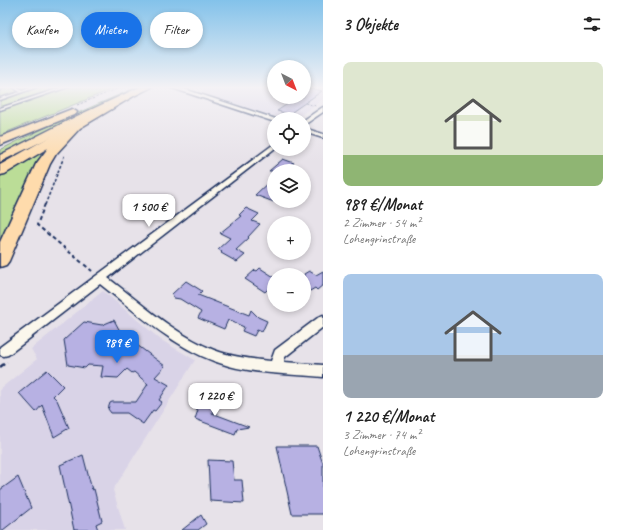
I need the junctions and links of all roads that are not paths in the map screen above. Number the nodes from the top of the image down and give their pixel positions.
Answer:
1 (72, 112) joint
2 (92, 112) edge
3 (98, 112) edge
4 (248, 112) edge
5 (319, 112) edge
6 (267, 118) edge
7 (311, 118) edge
8 (75, 128) junction
9 (311, 132) edge
10 (323, 136) edge
11 (0, 141) edge
12 (0, 148) edge
13 (267, 151) edge
14 (0, 158) edge
15 (0, 171) edge
16 (0, 261) edge
17 (100, 278) junction
18 (323, 320) edge
19 (4, 351) dead end
20 (276, 367) junction
21 (323, 371) edge

1 - 11 highway
1 - 12 main road
2 - 14 main road
3 - 8 highway
4 - 6 street
5 - 7 street
8 - 15 highway
8 - 16 highway
9 - 10 street
13 - 17 street
17 - 19 street
17 - 20 street
18 - 20 street
20 - 21 street

